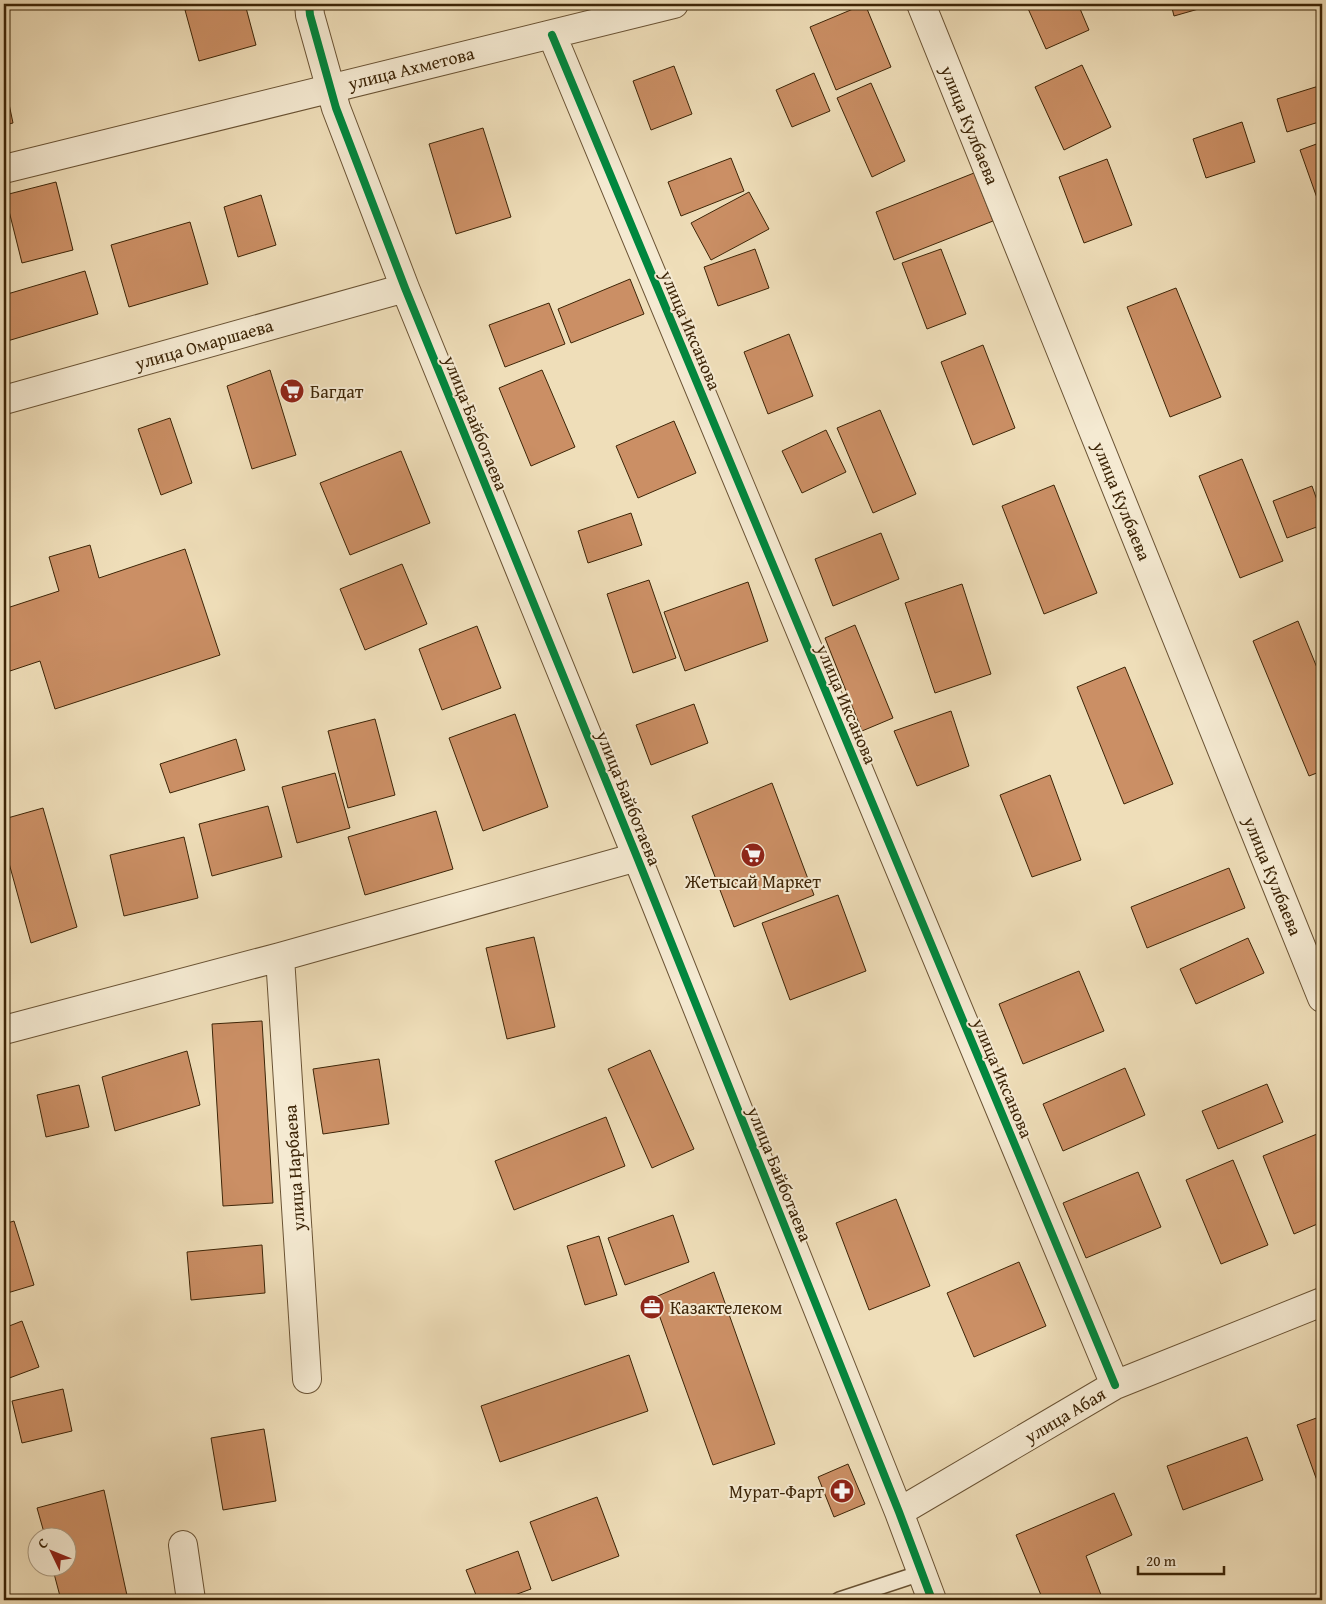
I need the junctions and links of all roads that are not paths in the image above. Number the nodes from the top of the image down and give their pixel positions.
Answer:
1 (309, 4) edge
2 (674, 4) edge
3 (921, 4) edge
4 (552, 35) junction
5 (331, 88) junction
6 (4, 169) edge
7 (405, 288) junction
8 (4, 400) edge
9 (636, 857) junction
10 (280, 957) junction
11 (1322, 998) edge
12 (4, 1030) edge
13 (1322, 1302) edge
14 (307, 1379) dead end
15 (1115, 1385) junction
16 (900, 1512) junction
17 (183, 1545) dead end
18 (921, 1573) junction
19 (191, 1600) edge
20 (839, 1600) edge
21 (932, 1600) edge

1 - 5 street, улица Байботаева
2 - 4 street, улица Ахметова
3 - 11 street, улица Кулбаева
4 - 5 street, улица Ахметова
4 - 15 street, улица Иксанова
5 - 6 street, улица Ахметова
5 - 7 street, улица Байботаева
7 - 8 street, улица Омаршаева
7 - 9 street, улица Байботаева
9 - 10 street
9 - 16 street, улица Байботаева
10 - 12 street
10 - 14 street, улица Нарбаева
13 - 15 street, улица Абая
15 - 16 street, улица Абая
16 - 18 street, улица Байботаева
17 - 19 street
18 - 20 lane
18 - 21 street, улица Байботаева

